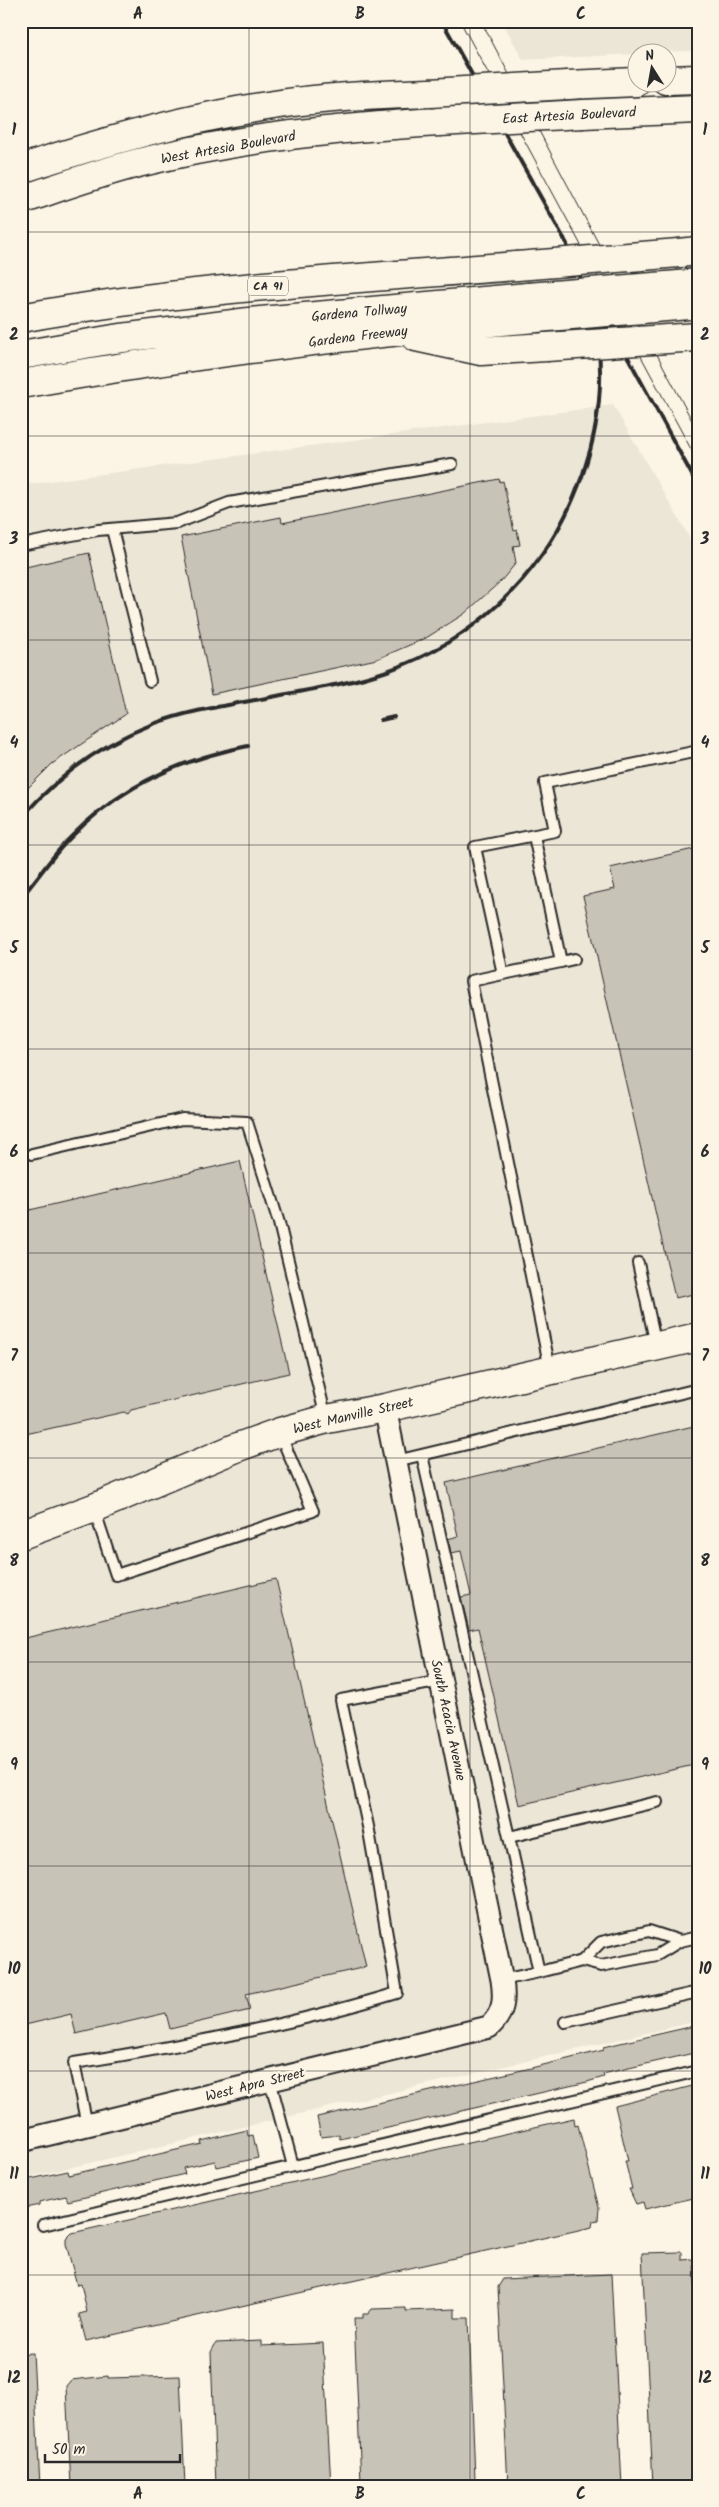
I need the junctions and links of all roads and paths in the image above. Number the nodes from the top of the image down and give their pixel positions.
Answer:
1 (698, 79) edge
2 (676, 80) edge
3 (626, 82) edge
4 (698, 109) edge
5 (440, 122) joint
6 (21, 169) edge
7 (21, 200) edge
8 (688, 252) edge
9 (691, 294) edge
10 (532, 308) junction
11 (21, 318) edge
12 (388, 331) junction
13 (698, 337) edge
14 (21, 355) edge
15 (21, 384) edge
16 (452, 464) dead end
17 (112, 529) junction
18 (21, 545) edge
19 (150, 681) dead end
20 (698, 751) edge
21 (534, 836) junction
22 (574, 959) dead end
23 (561, 962) junction
24 (503, 974) junction
25 (32, 1154) dead end
26 (638, 1263) dead end
27 (698, 1337) edge
28 (657, 1346) junction
29 (550, 1370) junction
30 (698, 1390) edge
31 (385, 1408) junction
32 (327, 1419) junction
33 (280, 1432) junction
34 (422, 1455) junction
35 (396, 1461) junction
36 (94, 1508) junction
37 (21, 1535) edge
38 (441, 1681) junction
39 (658, 1802) dead end
40 (509, 1837) junction
41 (698, 1937) edge
42 (680, 1941) junction
43 (582, 1961) junction
44 (539, 1972) junction
45 (502, 1980) junction
46 (698, 1992) edge
47 (565, 2022) dead end
48 (489, 2027) joint
49 (698, 2071) edge
50 (270, 2080) junction
51 (87, 2125) junction
52 (21, 2141) edge
53 (293, 2166) junction
54 (44, 2225) dead end

1 - 2 main road
3 - 6 main road, bridge
4 - 5 main road, East Artesia Boulevard, bridge
5 - 7 main road, West Artesia Boulevard
8 - 11 main road, CA 91, bridge
9 - 10 main road, Gardena Tollway, bridge
10 - 12 main road, Gardena Freeway
10 - 14 main road, Gardena Tollway
12 - 13 main road, bridge
12 - 15 main road, Gardena Freeway
16 - 17 lane
17 - 18 lane
17 - 19 lane
20 - 21 lane
21 - 23 lane
21 - 24 lane
22 - 23 lane
23 - 24 lane
24 - 29 lane
25 - 32 lane
26 - 28 lane
27 - 28 main road, West Manville Street
28 - 29 main road, West Manville Street
29 - 31 main road, West Manville Street
30 - 34 lane
31 - 32 main road, West Manville Street
31 - 35 street, South Acacia Avenue
32 - 33 main road, West Manville Street
33 - 36 main road, West Manville Street
33 - 36 lane
34 - 35 lane
34 - 40 lane
35 - 38 street, South Acacia Avenue
36 - 37 main road, West Manville Street
38 - 45 street, South Acacia Avenue
38 - 51 lane
39 - 40 lane
40 - 44 lane
41 - 42 lane
42 - 43 lane
42 - 43 lane
43 - 44 lane
44 - 45 lane
45 - 48 street, South Acacia Avenue
46 - 47 lane
48 - 50 street, West Apra Street
49 - 53 lane
50 - 51 street, West Apra Street
50 - 53 lane
51 - 52 street, West Apra Street
53 - 54 lane

